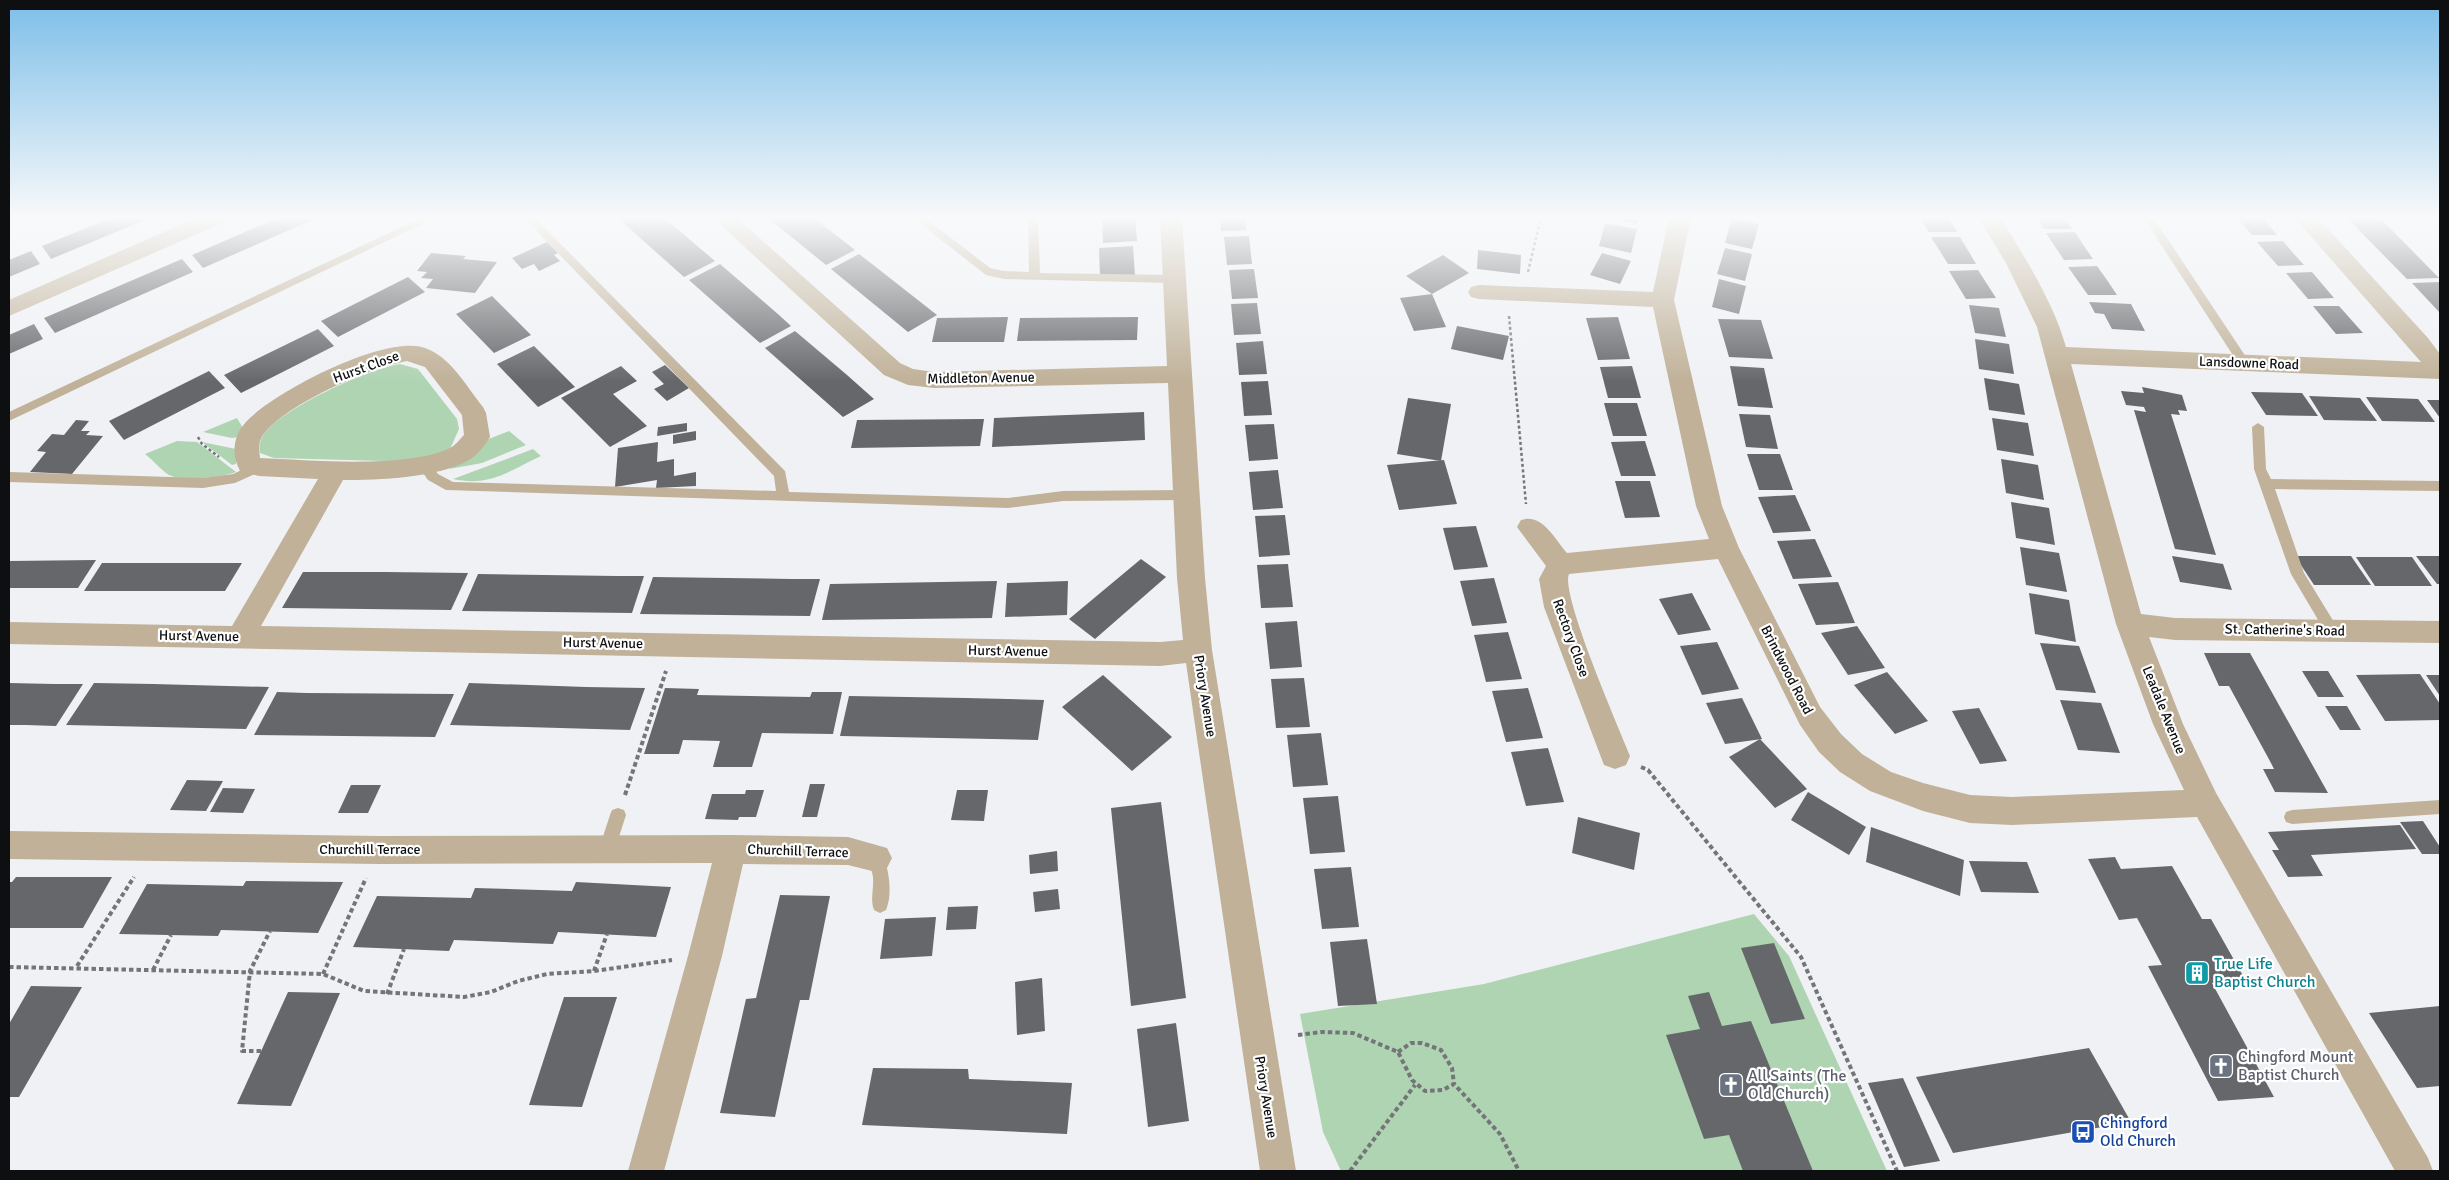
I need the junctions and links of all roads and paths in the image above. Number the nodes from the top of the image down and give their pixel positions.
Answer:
1 (91, 272) edge
2 (316, 272) edge
3 (582, 272) edge
4 (784, 272) edge
5 (991, 272) edge
6 (1035, 272) edge
7 (1173, 272) edge
8 (1522, 272) edge
9 (1669, 272) edge
10 (2021, 272) edge
11 (2184, 272) edge
12 (2355, 272) edge
13 (1035, 276) junction
14 (1173, 279) junction
15 (1479, 292) dead end
16 (1515, 294) junction
17 (1663, 300) junction
18 (9, 308) edge
19 (2058, 355) junction
20 (2244, 363) junction
21 (2440, 370) edge
22 (1179, 374) junction
23 (9, 417) edge
24 (2258, 428) dead end
25 (258, 467) junction
26 (425, 467) junction
27 (336, 470) junction
28 (9, 478) edge
29 (2267, 484) junction
30 (2440, 486) edge
31 (1186, 495) junction
32 (783, 496) junction
33 (1530, 527) joint
34 (1726, 548) junction
35 (1560, 564) junction
36 (2130, 624) junction
37 (2332, 631) junction
38 (2440, 632) edge
39 (9, 633) edge
40 (240, 637) junction
41 (1198, 650) junction
42 (667, 667) dead end
43 (1615, 756) joint
44 (2205, 803) junction
45 (2440, 807) edge
46 (618, 815) joint
47 (2292, 816) dead end
48 (9, 845) edge
49 (153, 846) junction
50 (607, 849) junction
51 (731, 849) junction
52 (379, 850) junction
53 (876, 858) joint
54 (880, 905) dead end
55 (270, 932) dead end
56 (607, 934) dead end
57 (171, 935) dead end
58 (404, 949) dead end
59 (704, 956) junction
60 (9, 966) edge
61 (77, 967) junction
62 (153, 970) junction
63 (250, 971) junction
64 (594, 971) junction
65 (323, 974) junction
66 (387, 994) junction
67 (1298, 1035) dead end
68 (261, 1051) dead end
69 (1398, 1052) junction
70 (1454, 1084) junction
71 (1415, 1085) junction
72 (646, 1171) edge
73 (1278, 1171) edge
74 (1350, 1171) edge
75 (1519, 1171) edge
76 (1897, 1171) edge
77 (2415, 1171) edge

1 - 18 street
2 - 23 lane
3 - 32 lane
4 - 22 street, Middleton Avenue
5 - 13 lane
6 - 13 lane
7 - 14 street, Priory Avenue
8 - 16 path
9 - 17 street, Brindwood Road
10 - 19 street, Leadale Avenue
11 - 20 lane
12 - 21 street
13 - 14 lane
14 - 22 street, Priory Avenue
15 - 16 street
16 - 17 street
16 - 33 path
17 - 34 street, Brindwood Road
19 - 20 street, Lansdowne Road
19 - 36 street, Leadale Avenue
20 - 21 street, Lansdowne Road
22 - 31 street, Priory Avenue
24 - 29 lane
25 - 26 street, Hurst Close
25 - 27 street, Hurst Close
25 - 28 lane
26 - 27 street, Hurst Close
26 - 32 lane
27 - 40 street
29 - 30 lane
29 - 37 lane
31 - 32 lane
31 - 41 street, Priory Avenue
33 - 35 street
34 - 35 street
34 - 44 street, Brindwood Road
35 - 43 street, Rectory Close
36 - 37 street, St. Catherine's Road
36 - 44 street, Leadale Avenue
37 - 38 street, St. Catherine's Road
39 - 40 street, Hurst Avenue
40 - 41 street, Hurst Avenue
41 - 73 street, Priory Avenue
42 - 46 path
43 - 76 path
44 - 77 street, Leadale Avenue
45 - 47 lane
46 - 50 lane
48 - 49 street, Churchill Terrace
49 - 52 street, Churchill Terrace
49 - 61 path
50 - 51 street, Churchill Terrace
50 - 52 street, Churchill Terrace
51 - 53 street, Churchill Terrace
51 - 59 street, Churchill Terrace
52 - 65 path
53 - 54 lane, Churchill Terrace
55 - 63 path
56 - 64 path
57 - 62 path
58 - 66 path
59 - 64 path
59 - 72 street, Churchill Terrace
60 - 61 path
61 - 62 path
62 - 63 path
63 - 65 path
63 - 68 path
64 - 66 path
65 - 66 path
67 - 69 path
69 - 70 path
69 - 71 path
70 - 71 path
70 - 75 path
71 - 74 path

